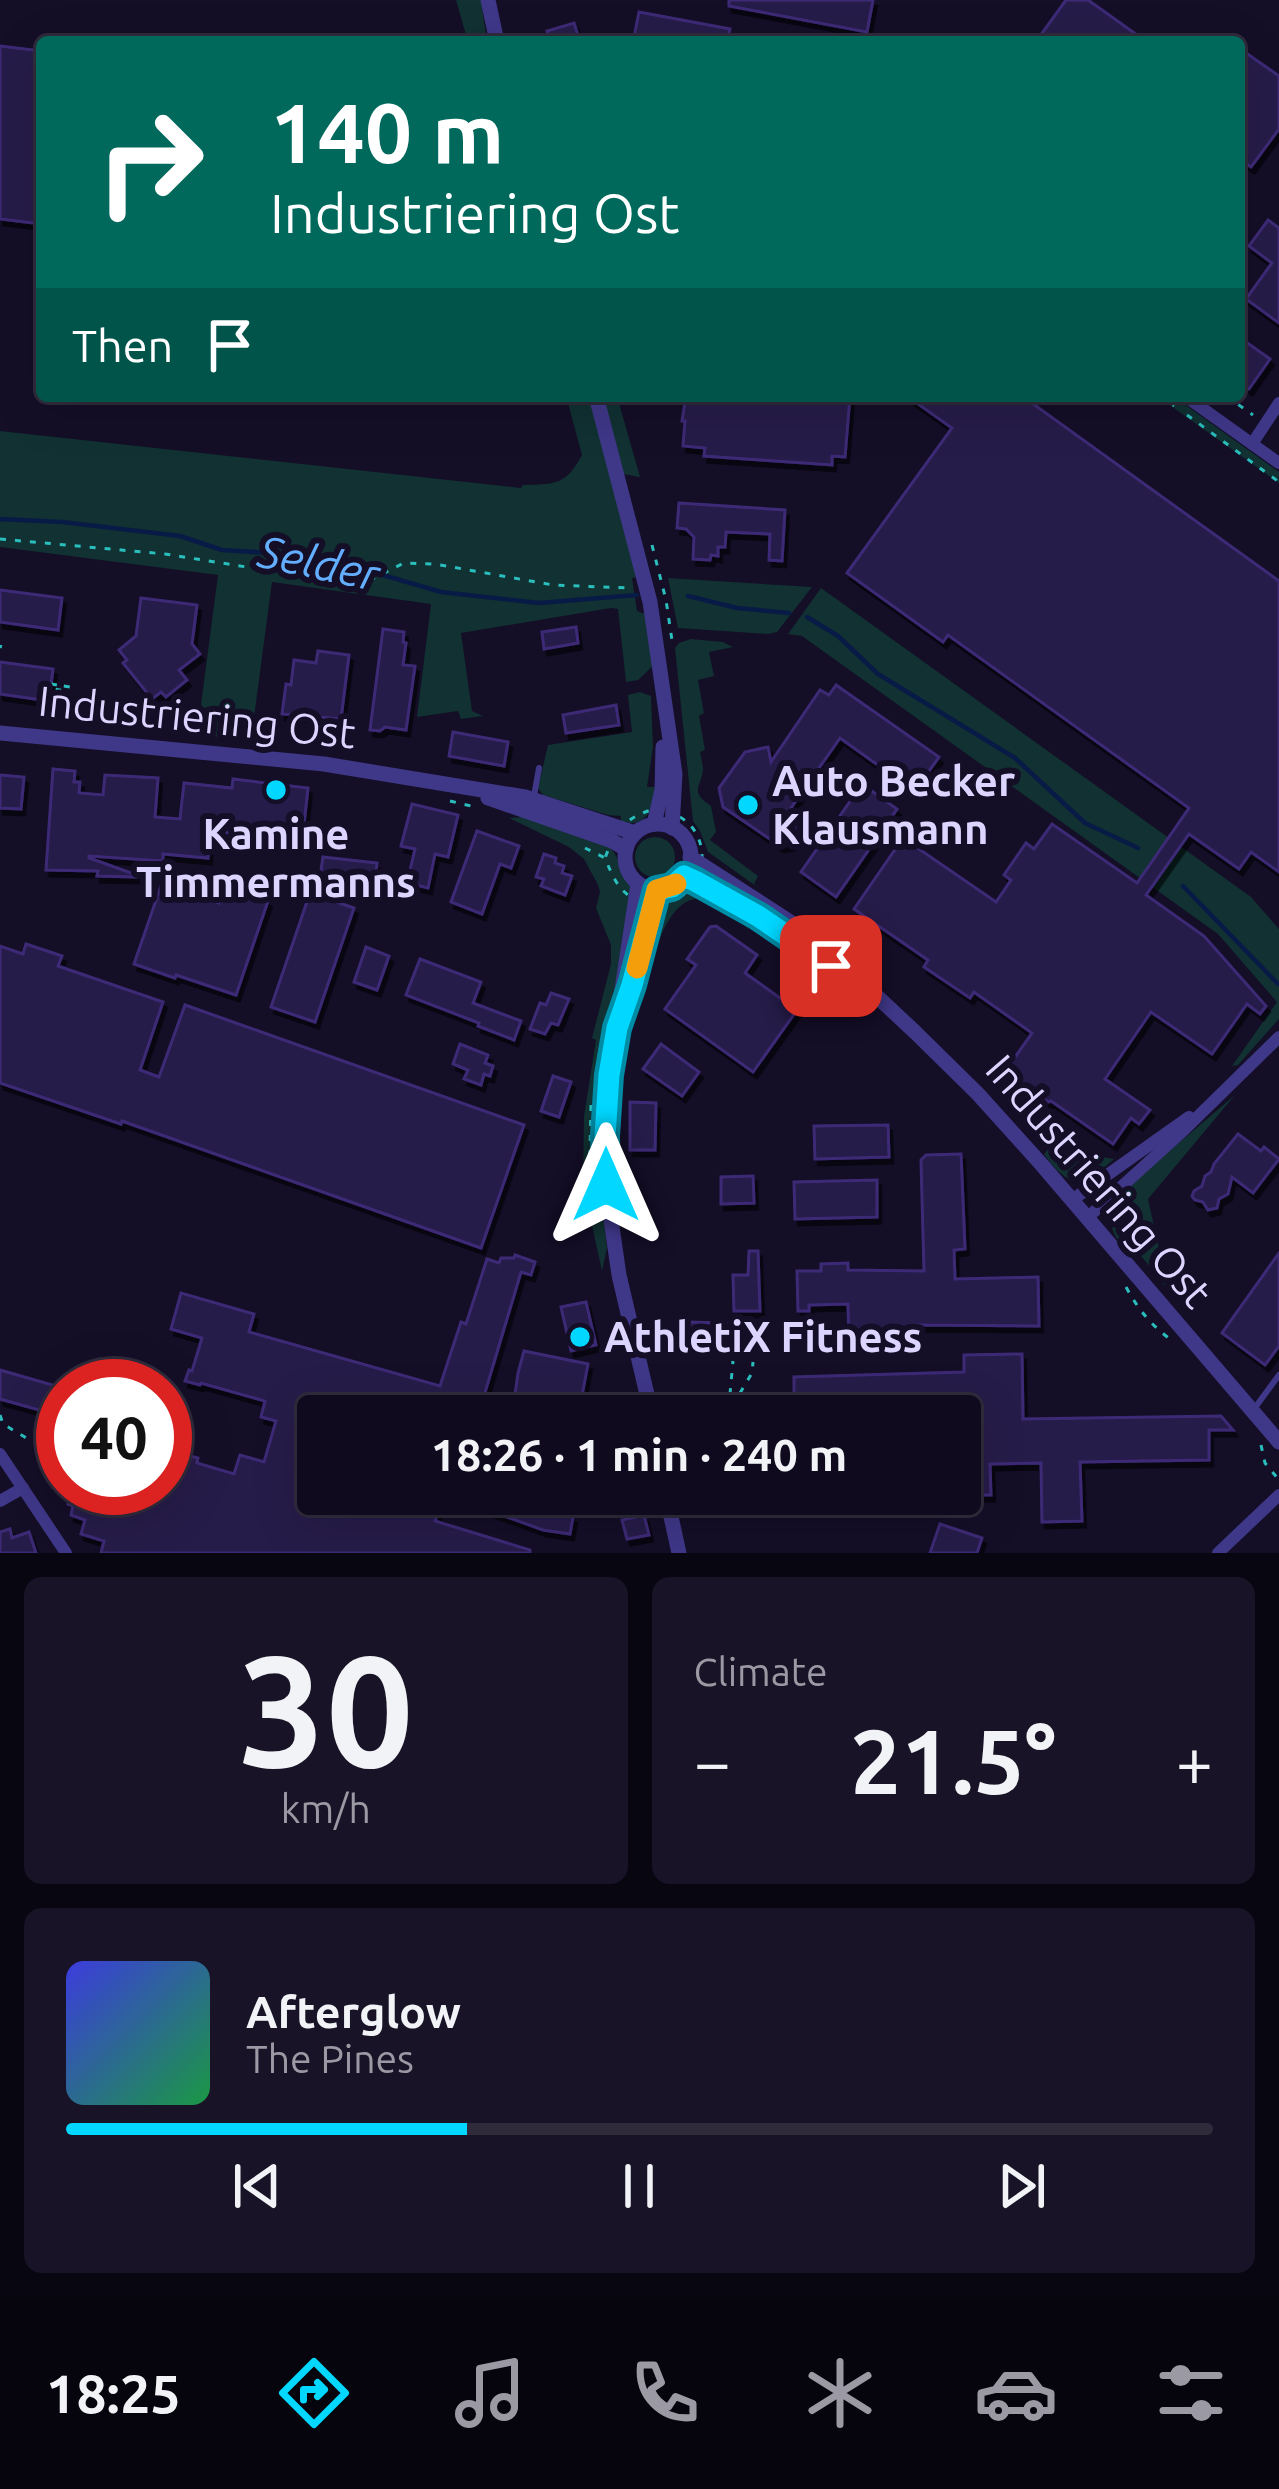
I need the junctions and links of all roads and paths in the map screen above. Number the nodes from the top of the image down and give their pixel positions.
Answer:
1 (488, 0) edge
2 (496, 36) edge
3 (598, 402) edge
4 (1169, 402) edge
5 (1193, 402) edge
6 (1235, 402) edge
7 (1279, 404) edge
8 (1265, 423) junction
9 (1252, 444) junction
10 (1279, 463) edge
11 (1279, 482) edge
12 (0, 539) edge
13 (647, 590) junction
14 (51, 684) dead end
15 (70, 687) dead end
16 (0, 733) edge
17 (539, 768) dead end
18 (452, 793) junction
19 (533, 800) junction
20 (485, 810) dead end
21 (672, 825) junction
22 (635, 833) junction
23 (584, 848) dead end
24 (626, 849) junction
25 (696, 855) junction
26 (605, 858) dead end
27 (687, 883) junction
28 (638, 884) junction
29 (661, 897) junction
30 (854, 977) junction
31 (617, 1028) junction
32 (1279, 1037) edge
33 (1205, 1106) junction
34 (1072, 1200) junction
35 (1087, 1218) junction
36 (1127, 1288) dead end
37 (1171, 1340) dead end
38 (733, 1361) dead end
39 (754, 1362) dead end
40 (1279, 1375) edge
41 (740, 1393) dead end
42 (730, 1394) dead end
43 (647, 1395) edge
44 (1252, 1412) junction
45 (0, 1415) edge
46 (1259, 1438) dead end
47 (32, 1442) dead end
48 (1279, 1442) edge
49 (0, 1454) edge
50 (1279, 1480) edge
51 (23, 1489) junction
52 (1279, 1495) edge
53 (0, 1501) edge
54 (671, 1515) edge
55 (66, 1553) edge
56 (679, 1553) edge
57 (1218, 1553) edge

1 - 2 street
3 - 13 street
4 - 11 path
5 - 9 street
6 - 8 path
7 - 8 street
8 - 9 street
9 - 10 street
12 - 13 path
13 - 21 street
14 - 15 path, bridge
16 - 18 street, Industriering Ost
17 - 19 lane
18 - 19 street, Industriering Ost
18 - 20 path
18 - 24 street, Industriering Ost
19 - 22 street, Industriering Ost
21 - 22 street
21 - 25 street
21 - 25 path
22 - 24 street
23 - 26 path
24 - 28 street
25 - 27 street
25 - 30 street, Industriering Ost
27 - 29 street
27 - 29 path
27 - 30 street, Industriering Ost
28 - 29 street
28 - 31 street
29 - 31 street
30 - 34 street, Industriering Ost
31 - 43 street
32 - 33 street
33 - 34 street
33 - 35 street
34 - 35 street, Industriering Ost
35 - 44 street, Industriering Ost
36 - 37 path
38 - 42 path
39 - 41 path
40 - 44 lane
44 - 48 street, Industriering Ost
45 - 47 path
46 - 50 path
49 - 51 street
51 - 53 street
51 - 55 street
52 - 57 street
54 - 56 street

